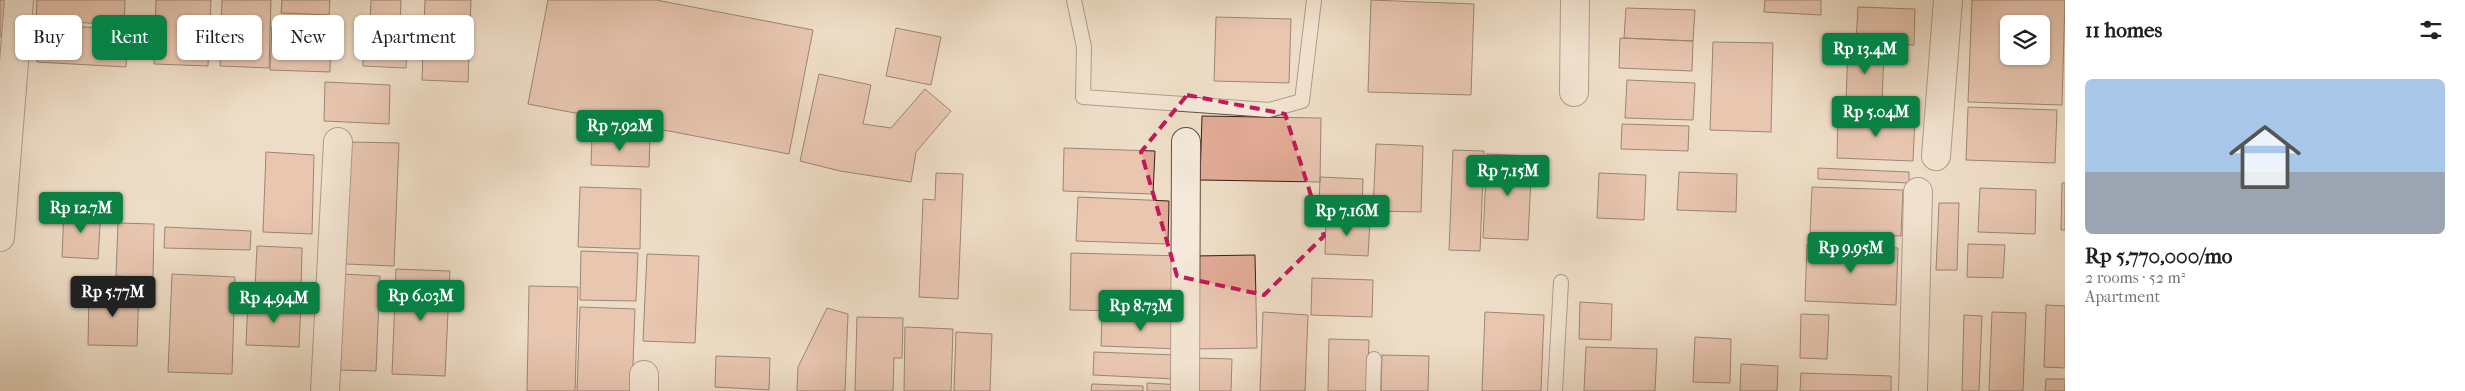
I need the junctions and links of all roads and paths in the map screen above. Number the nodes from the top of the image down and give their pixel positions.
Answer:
1 (19, 0) edge
2 (1074, 0) edge
3 (1314, 0) edge
4 (1575, 0) edge
5 (1948, 0) edge
6 (8, 51) edge
7 (1574, 92) dead end
8 (338, 142) dead end
9 (1186, 142) dead end
10 (1936, 156) dead end
11 (1918, 192) dead end
12 (0, 237) edge
13 (1561, 282) dead end
14 (1374, 359) dead end
15 (325, 391) edge
16 (1185, 391) edge
17 (1373, 391) edge
18 (1555, 391) edge
19 (1913, 391) edge

1 - 6 street
2 - 3 lane
4 - 7 street
5 - 10 street
6 - 12 street
8 - 15 street
9 - 16 street
11 - 19 street
13 - 18 lane
14 - 17 lane

